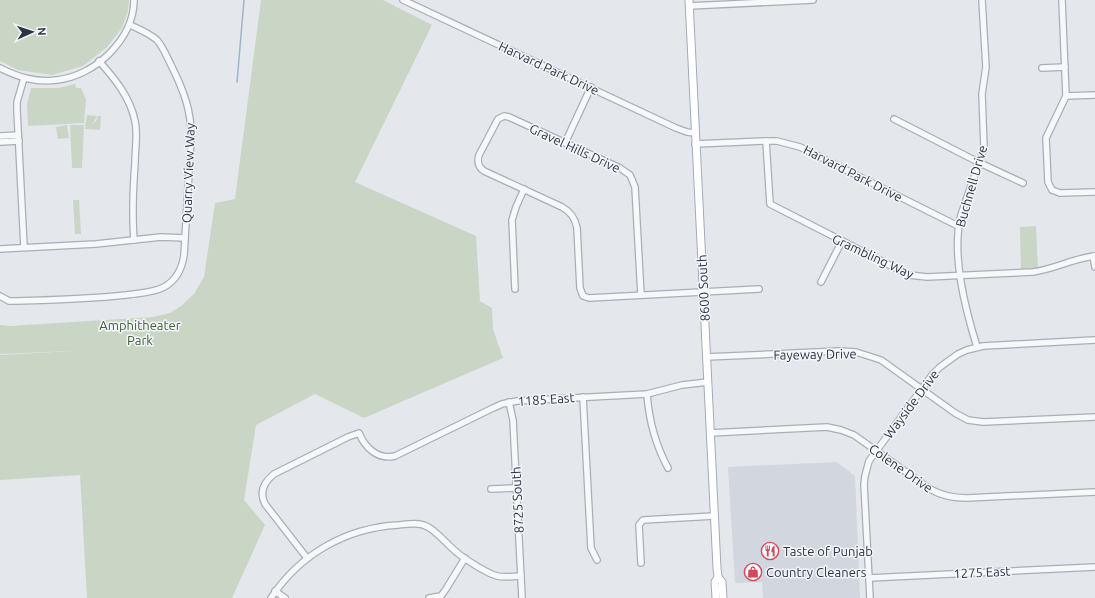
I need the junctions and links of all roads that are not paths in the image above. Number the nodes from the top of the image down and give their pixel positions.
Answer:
1 (134, 0) edge
2 (403, 0) edge
3 (813, 0) edge
4 (982, 0) edge
5 (1062, 0) edge
6 (689, 3) edge
7 (130, 25) junction
8 (100, 61) junction
9 (1065, 67) junction
10 (0, 68) edge
11 (1042, 68) dead end
12 (24, 78) junction
13 (590, 87) junction
14 (1095, 95) edge
15 (1066, 96) junction
16 (894, 119) dead end
17 (695, 133) junction
18 (0, 136) edge
19 (18, 138) junction
20 (766, 141) junction
21 (0, 142) edge
22 (564, 142) junction
23 (695, 144) junction
24 (980, 163) junction
25 (1023, 183) dead end
26 (524, 189) junction
27 (1095, 192) edge
28 (958, 226) junction
29 (185, 238) junction
30 (134, 240) junction
31 (842, 241) junction
32 (24, 247) junction
33 (0, 249) edge
34 (1094, 256) edge
35 (1095, 267) edge
36 (960, 276) junction
37 (821, 282) dead end
38 (515, 289) dead end
39 (759, 289) dead end
40 (703, 292) junction
41 (640, 295) junction
42 (0, 296) edge
43 (1095, 340) edge
44 (977, 347) junction
45 (706, 357) junction
46 (708, 382) junction
47 (922, 389) junction
48 (647, 394) junction
49 (583, 396) junction
50 (509, 402) junction
51 (1095, 416) edge
52 (710, 433) junction
53 (876, 451) junction
54 (668, 468) dead end
55 (517, 488) junction
56 (490, 489) dead end
57 (1095, 492) edge
58 (714, 516) junction
59 (307, 558) junction
60 (465, 558) junction
61 (597, 560) dead end
62 (641, 563) dead end
63 (1095, 567) edge
64 (521, 576) junction
65 (718, 576) junction
66 (868, 578) junction
67 (275, 592) junction
68 (271, 598) edge
69 (285, 598) edge
70 (429, 598) edge
71 (522, 598) edge
72 (716, 598) edge
73 (723, 598) edge
74 (870, 598) edge

1 - 7 street
2 - 13 street, Harvard Park Drive
3 - 6 street
4 - 24 street, Buchnell Drive
5 - 9 street
6 - 17 main road, 8600 South
7 - 8 street
7 - 29 street, Quarry View Way
8 - 12 street
8 - 30 street
9 - 11 street
9 - 15 street
10 - 12 street
12 - 19 street
13 - 17 street, Harvard Park Drive
13 - 22 street
14 - 15 street
15 - 27 street
16 - 24 street
17 - 23 main road, 8600 South
18 - 19 street
19 - 21 street
19 - 32 street
20 - 23 street, Harvard Park Drive
20 - 28 street, Harvard Park Drive
20 - 31 street, Grambling Way
22 - 26 street, Gravel Hills Drive
22 - 41 street, Gravel Hills Drive
23 - 40 main road, 8600 South
24 - 25 street
24 - 28 street, Buchnell Drive
26 - 38 street
26 - 41 street
28 - 36 street, Buchnell Drive
29 - 30 street
29 - 42 street, Quarry View Way
30 - 32 street
31 - 36 street, Grambling Way
31 - 37 street
32 - 33 street
34 - 35 street, Grambling Way
34 - 36 street, Grambling Way
36 - 44 street, Buchnell Drive
39 - 40 street
40 - 41 street
40 - 45 main road, 8600 South
43 - 44 street, Wayside Drive
44 - 47 street, Wayside Drive
45 - 46 main road, 8600 South
45 - 47 street, Fayeway Drive
46 - 48 street, 1185 East
46 - 52 main road, 8600 South
47 - 51 street, Fayeway Drive
47 - 53 street, Wayside Drive
48 - 49 street, 1185 East
48 - 54 street
49 - 50 street, 1185 East
49 - 61 street
50 - 55 street, 8725 South
50 - 59 street, 1185 East
52 - 53 street, Colene Drive
52 - 58 main road, 8600 South
53 - 57 street, Colene Drive
53 - 66 street, Wayside Drive
55 - 56 street
55 - 64 street, 8725 South
58 - 62 street
58 - 65 main road, 8600 South
59 - 60 street
59 - 67 street
60 - 64 street
60 - 70 street
63 - 66 street, 1275 East
64 - 71 street, 8725 South
65 - 72 main road, 8600 South
65 - 73 main road, 8600 South
66 - 74 street, Wayside Drive
67 - 68 street
67 - 69 street

